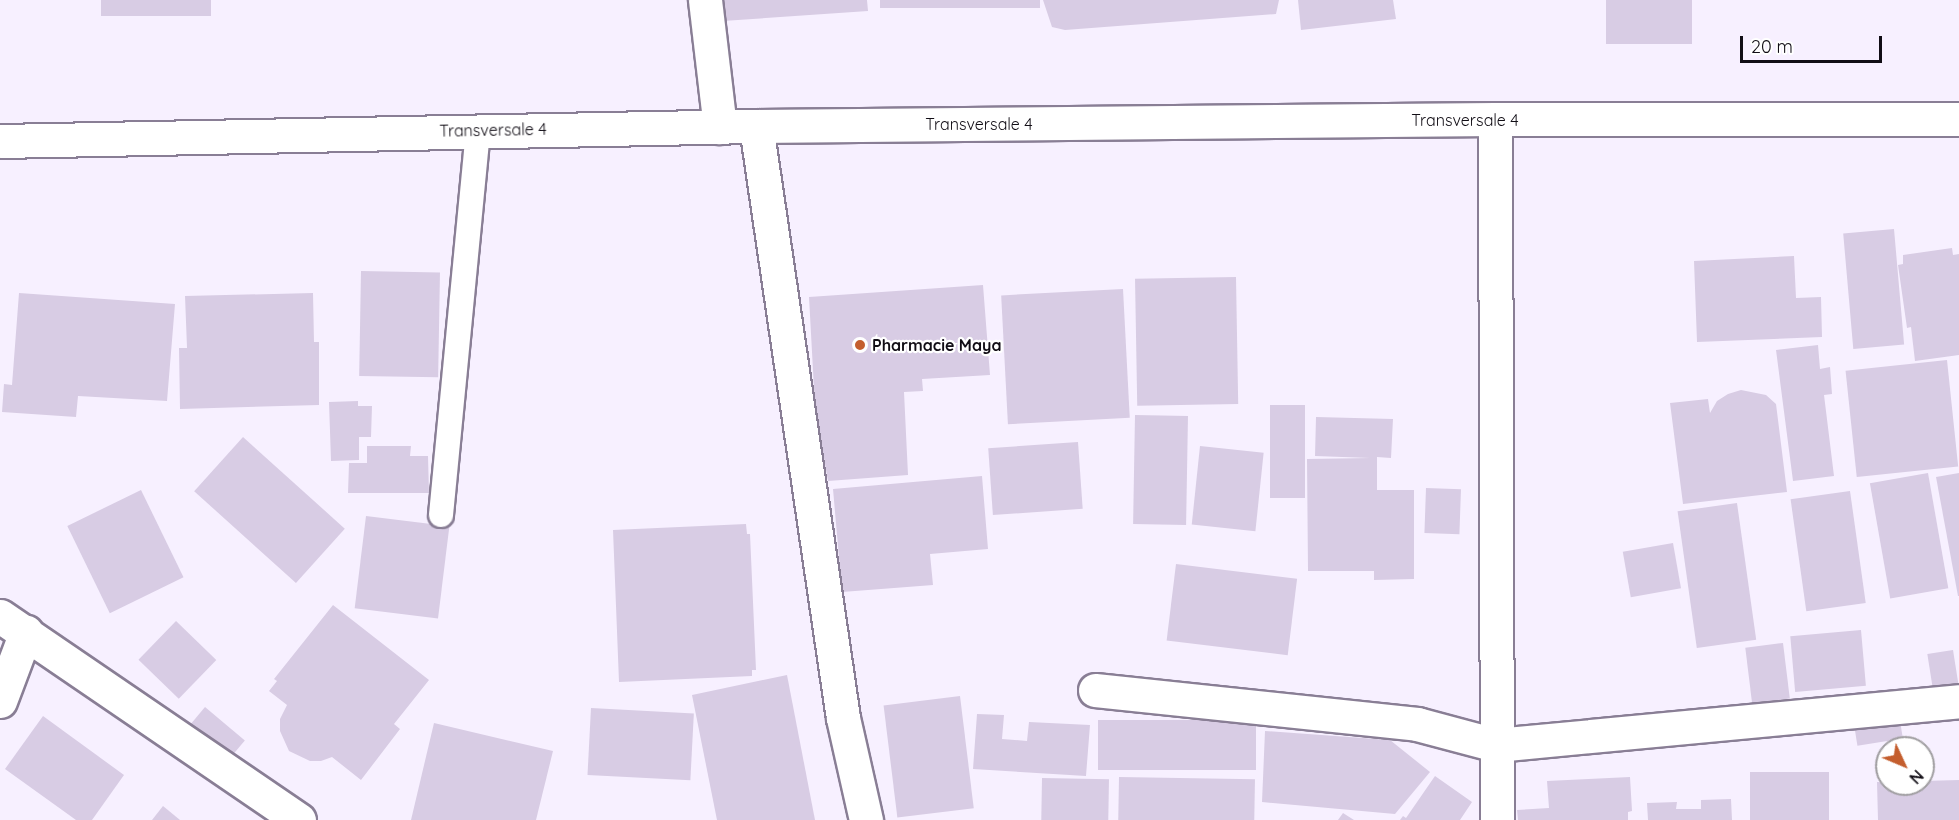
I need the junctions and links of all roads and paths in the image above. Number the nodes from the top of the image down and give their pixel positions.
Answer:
1 (705, 0) edge
2 (1496, 119) junction
3 (1959, 119) edge
4 (756, 126) junction
5 (720, 127) junction
6 (478, 130) junction
7 (0, 141) edge
8 (441, 515) dead end
9 (13, 624) edge
10 (1095, 690) dead end
11 (0, 701) edge
12 (1959, 701) edge
13 (1497, 745) junction
14 (299, 820) edge
15 (866, 820) edge
16 (1497, 820) edge

1 - 5 street
2 - 3 street, Transversale 4
2 - 4 street, Transversale 4
2 - 13 street
4 - 5 street, Transversale 4
4 - 15 street
5 - 6 street, Transversale 4
6 - 7 street, Transversale 4
6 - 8 lane
9 - 11 street
9 - 14 street
10 - 13 street
12 - 13 street
13 - 16 street

